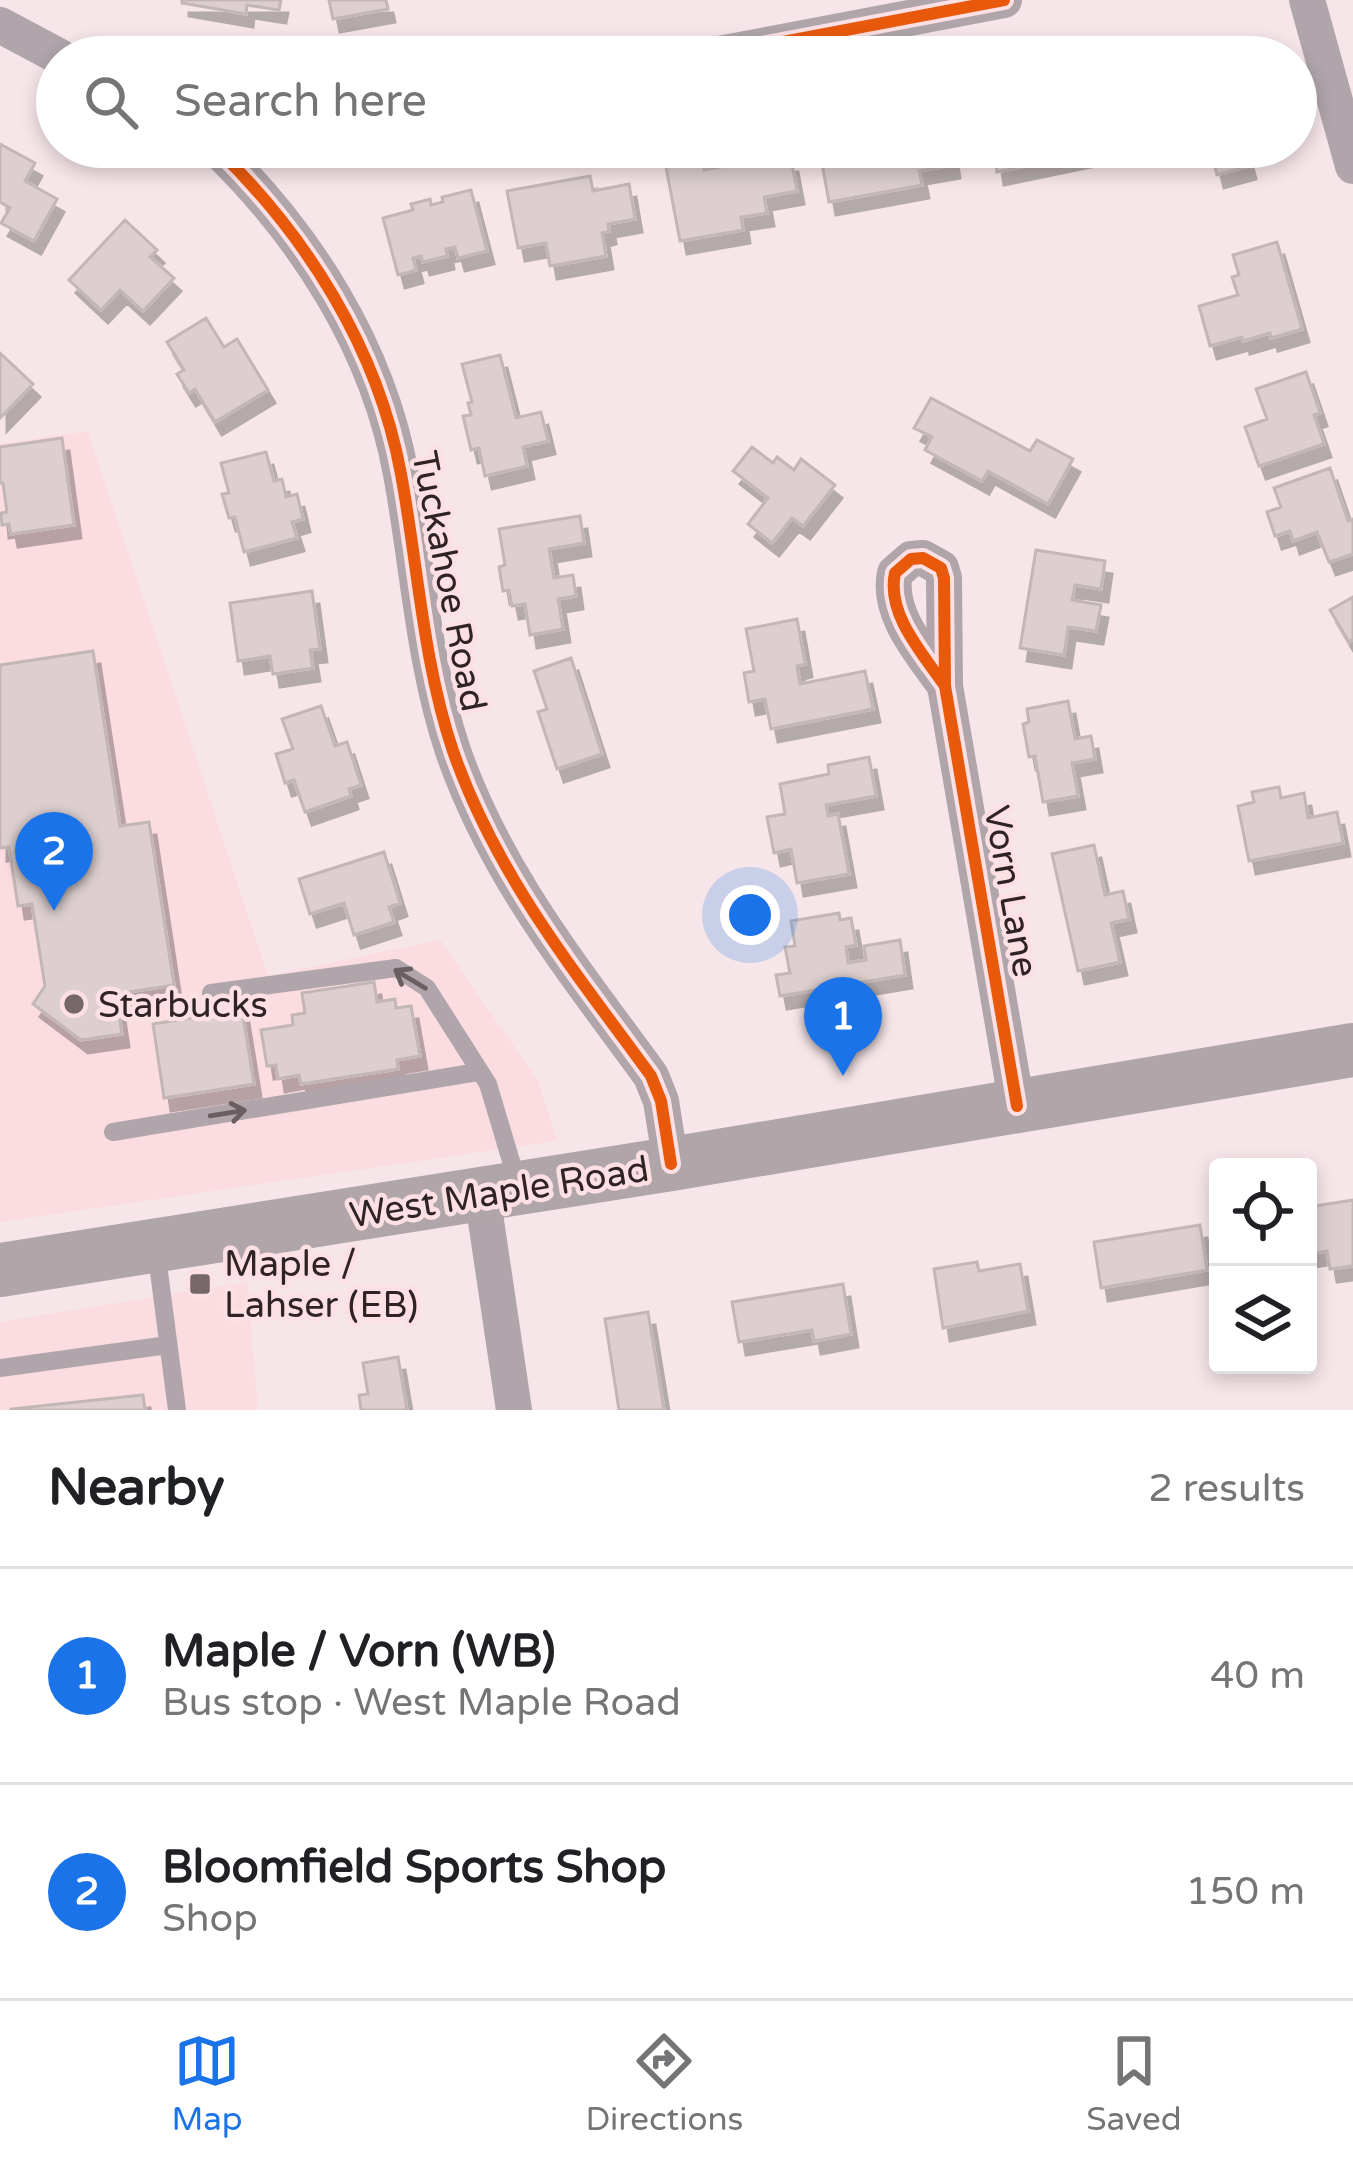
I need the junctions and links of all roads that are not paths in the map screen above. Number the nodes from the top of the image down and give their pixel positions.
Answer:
1 (1004, 0) edge
2 (1307, 0) edge
3 (0, 25) edge
4 (814, 36) edge
5 (1317, 36) edge
6 (1317, 36) edge
7 (36, 44) edge
8 (1353, 166) edge
9 (235, 168) edge
10 (945, 686) dead end
11 (211, 993) dead end
12 (1353, 1050) edge
13 (478, 1072) junction
14 (1017, 1106) junction
15 (113, 1132) dead end
16 (671, 1164) junction
17 (500, 1190) junction
18 (156, 1244) junction
19 (0, 1270) edge
20 (168, 1346) junction
21 (0, 1368) edge
22 (177, 1410) edge
23 (514, 1410) edge

1 - 4 street
2 - 6 street
3 - 7 street
5 - 8 street
9 - 16 street, Tuckahoe Road
10 - 14 street, Vorn Lane
13 -> 11 lane
12 - 14 main road, West Maple Road
15 -> 13 lane
13 - 17 lane
14 - 16 main road, West Maple Road
16 - 17 main road, West Maple Road
17 - 18 main road, West Maple Road
17 - 23 street
18 - 19 main road, West Maple Road
18 - 20 lane
20 - 21 lane
20 - 22 lane

